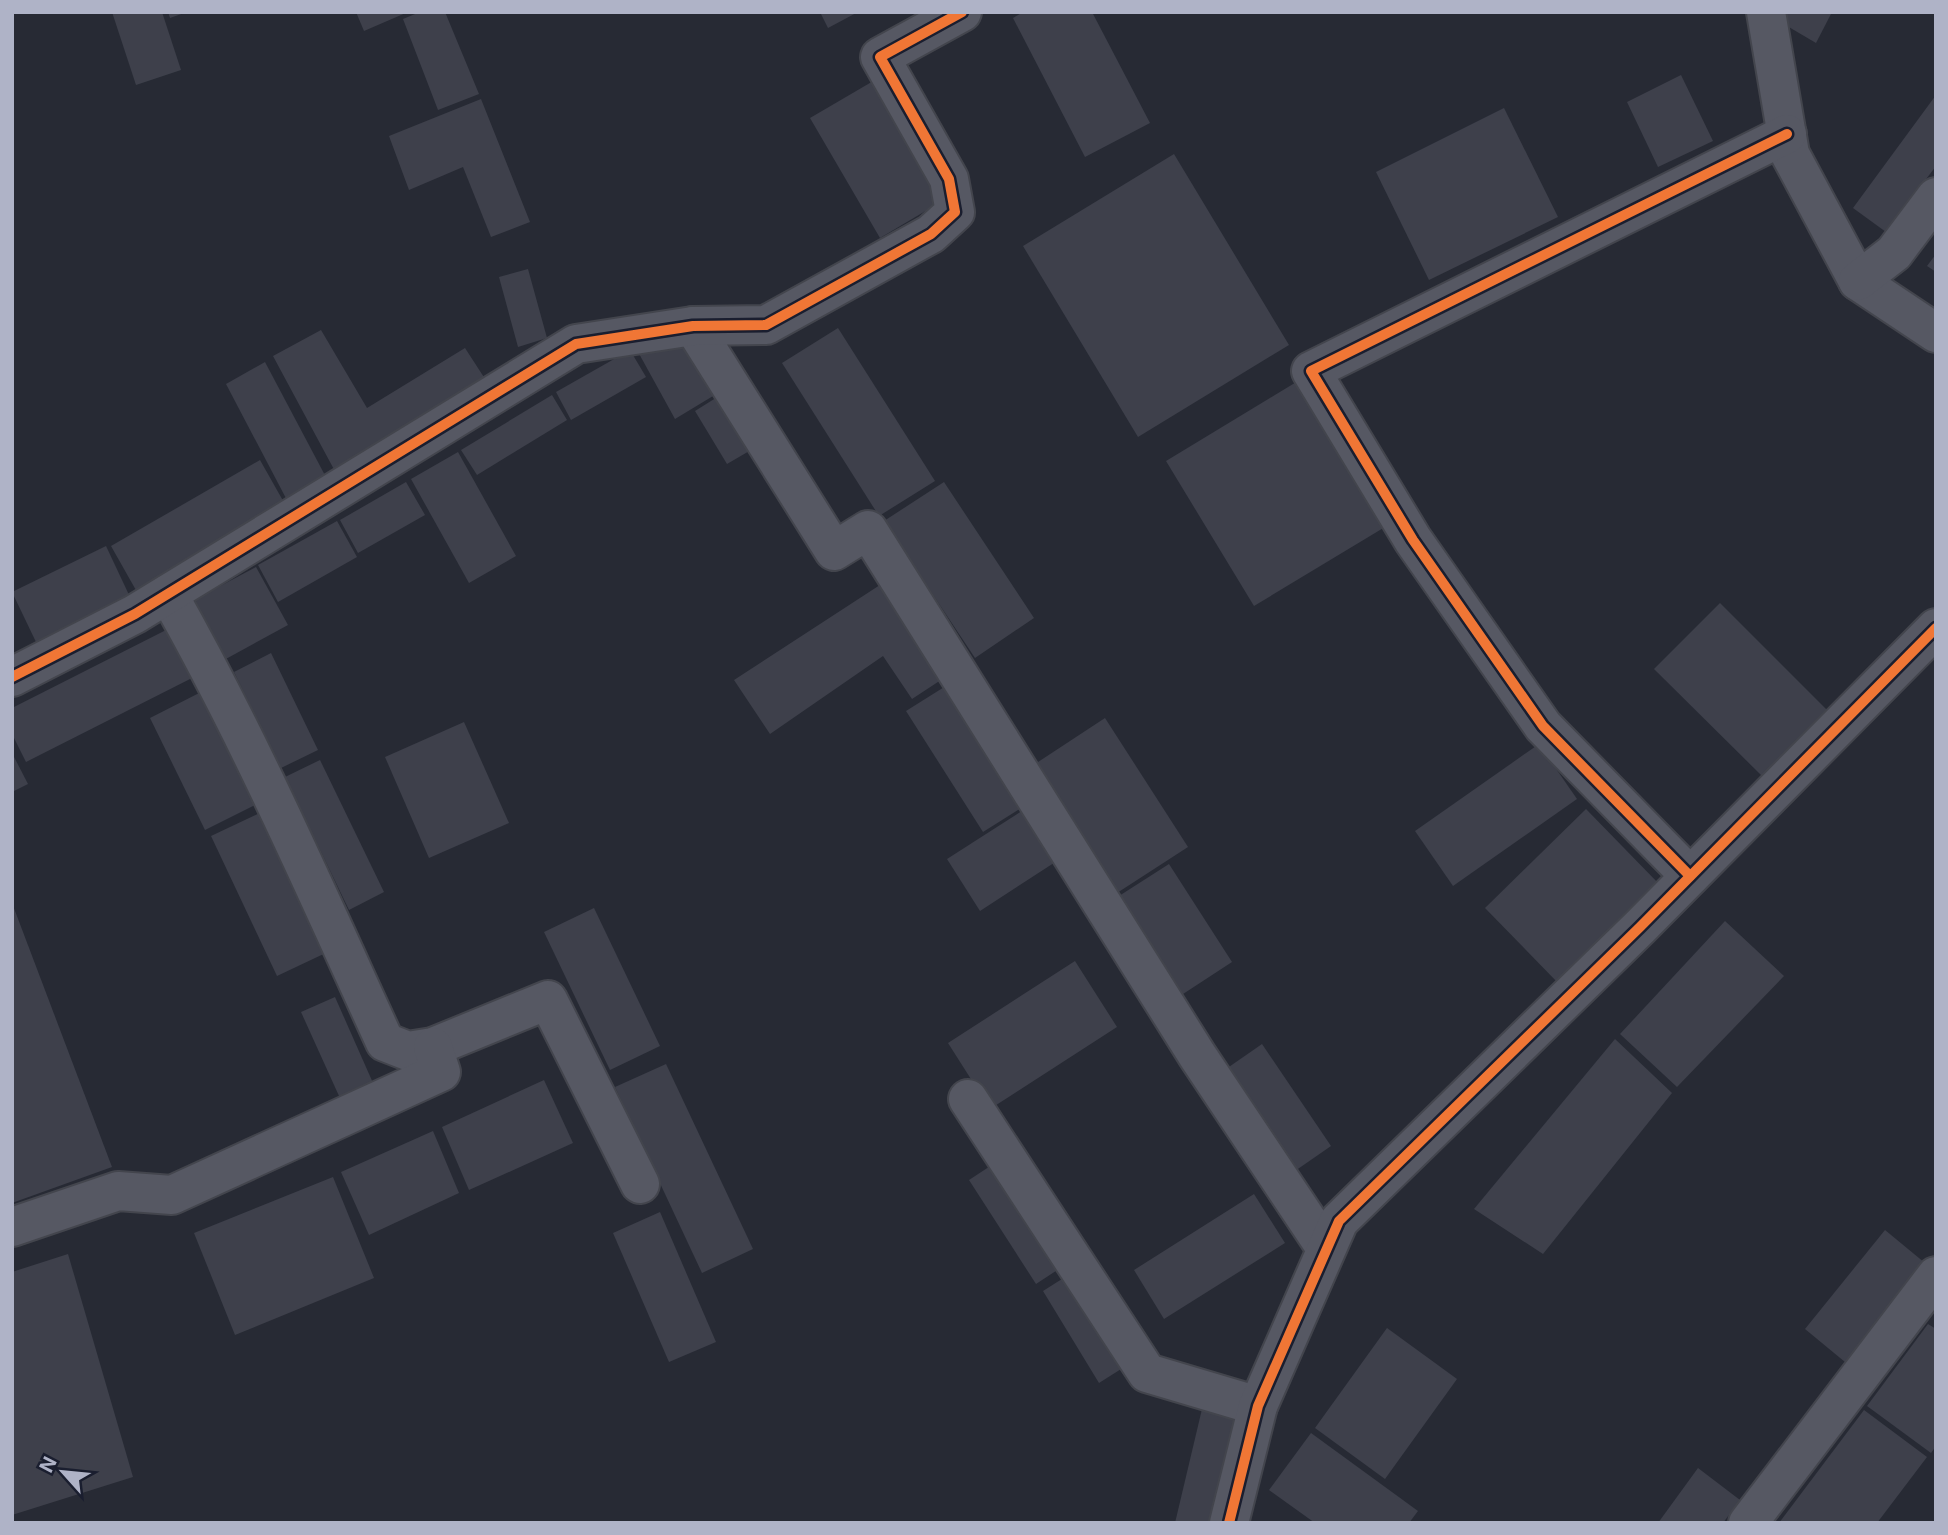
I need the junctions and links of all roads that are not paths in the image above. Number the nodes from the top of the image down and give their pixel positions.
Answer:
1 (962, 12) edge
2 (1766, 12) edge
3 (1787, 134) junction
4 (1936, 197) edge
5 (1858, 281) junction
6 (694, 326) junction
7 (1936, 333) edge
8 (168, 594) junction
9 (1936, 628) edge
10 (12, 677) edge
11 (1690, 876) junction
12 (433, 1047) junction
13 (968, 1099) dead end
14 (640, 1184) dead end
15 (12, 1227) edge
16 (1325, 1247) junction
17 (1936, 1276) edge
18 (1258, 1406) junction
19 (1229, 1523) edge
20 (1748, 1523) edge

1 - 6 street
2 - 3 street
3 - 5 street
3 - 11 street
4 - 5 street
5 - 7 street
6 - 8 street
6 - 16 street
8 - 10 street
8 - 12 street
9 - 11 street
11 - 16 street
12 - 14 street
12 - 15 street
13 - 18 street
16 - 18 street
17 - 20 street
18 - 19 street

